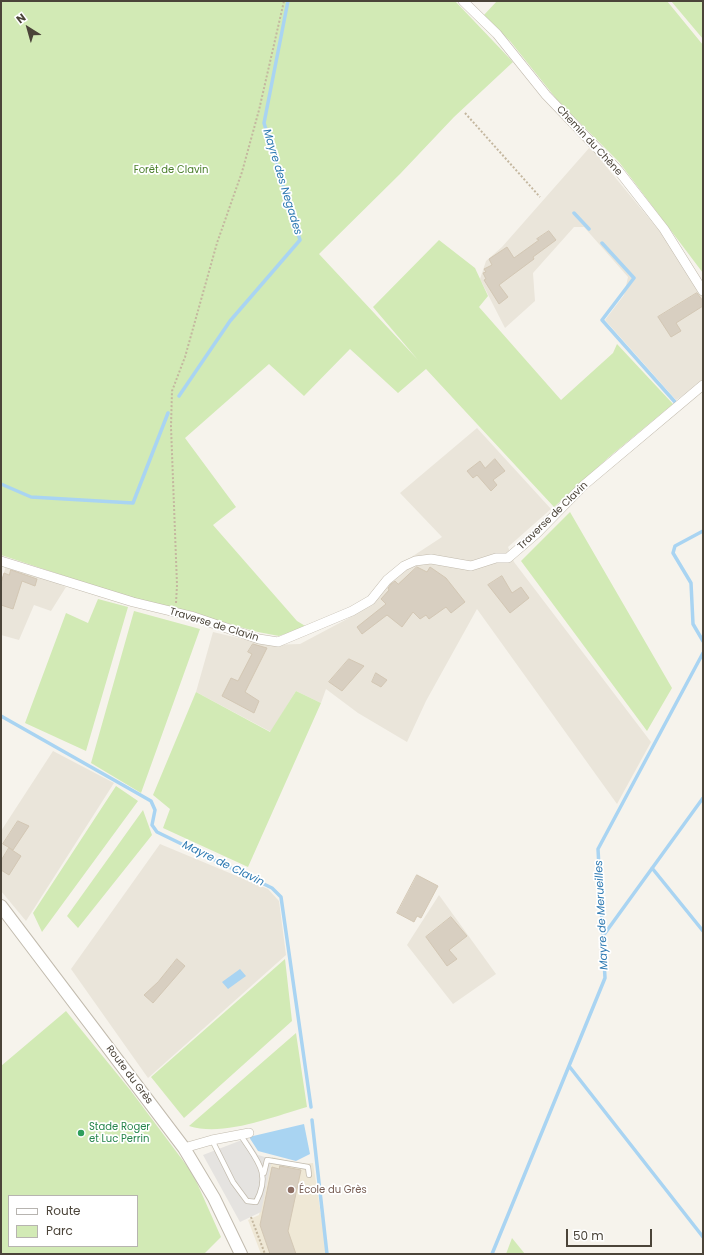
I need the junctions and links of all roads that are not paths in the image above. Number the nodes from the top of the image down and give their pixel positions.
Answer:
1 (463, 1) edge
2 (703, 291) edge
3 (703, 385) edge
4 (1, 561) edge
5 (1, 906) edge
6 (245, 1133) joint
7 (212, 1140) junction
8 (184, 1148) junction
9 (264, 1173) junction
10 (308, 1174) dead end
11 (241, 1254) edge

1 - 2 street, Chemin du Chêne
3 - 4 street, Traverse de Clavin
5 - 8 street, Route du Grès
6 - 7 street
6 - 9 lane
7 - 8 street
7 - 9 lane
8 - 11 street, Route du Grès
9 - 10 lane

